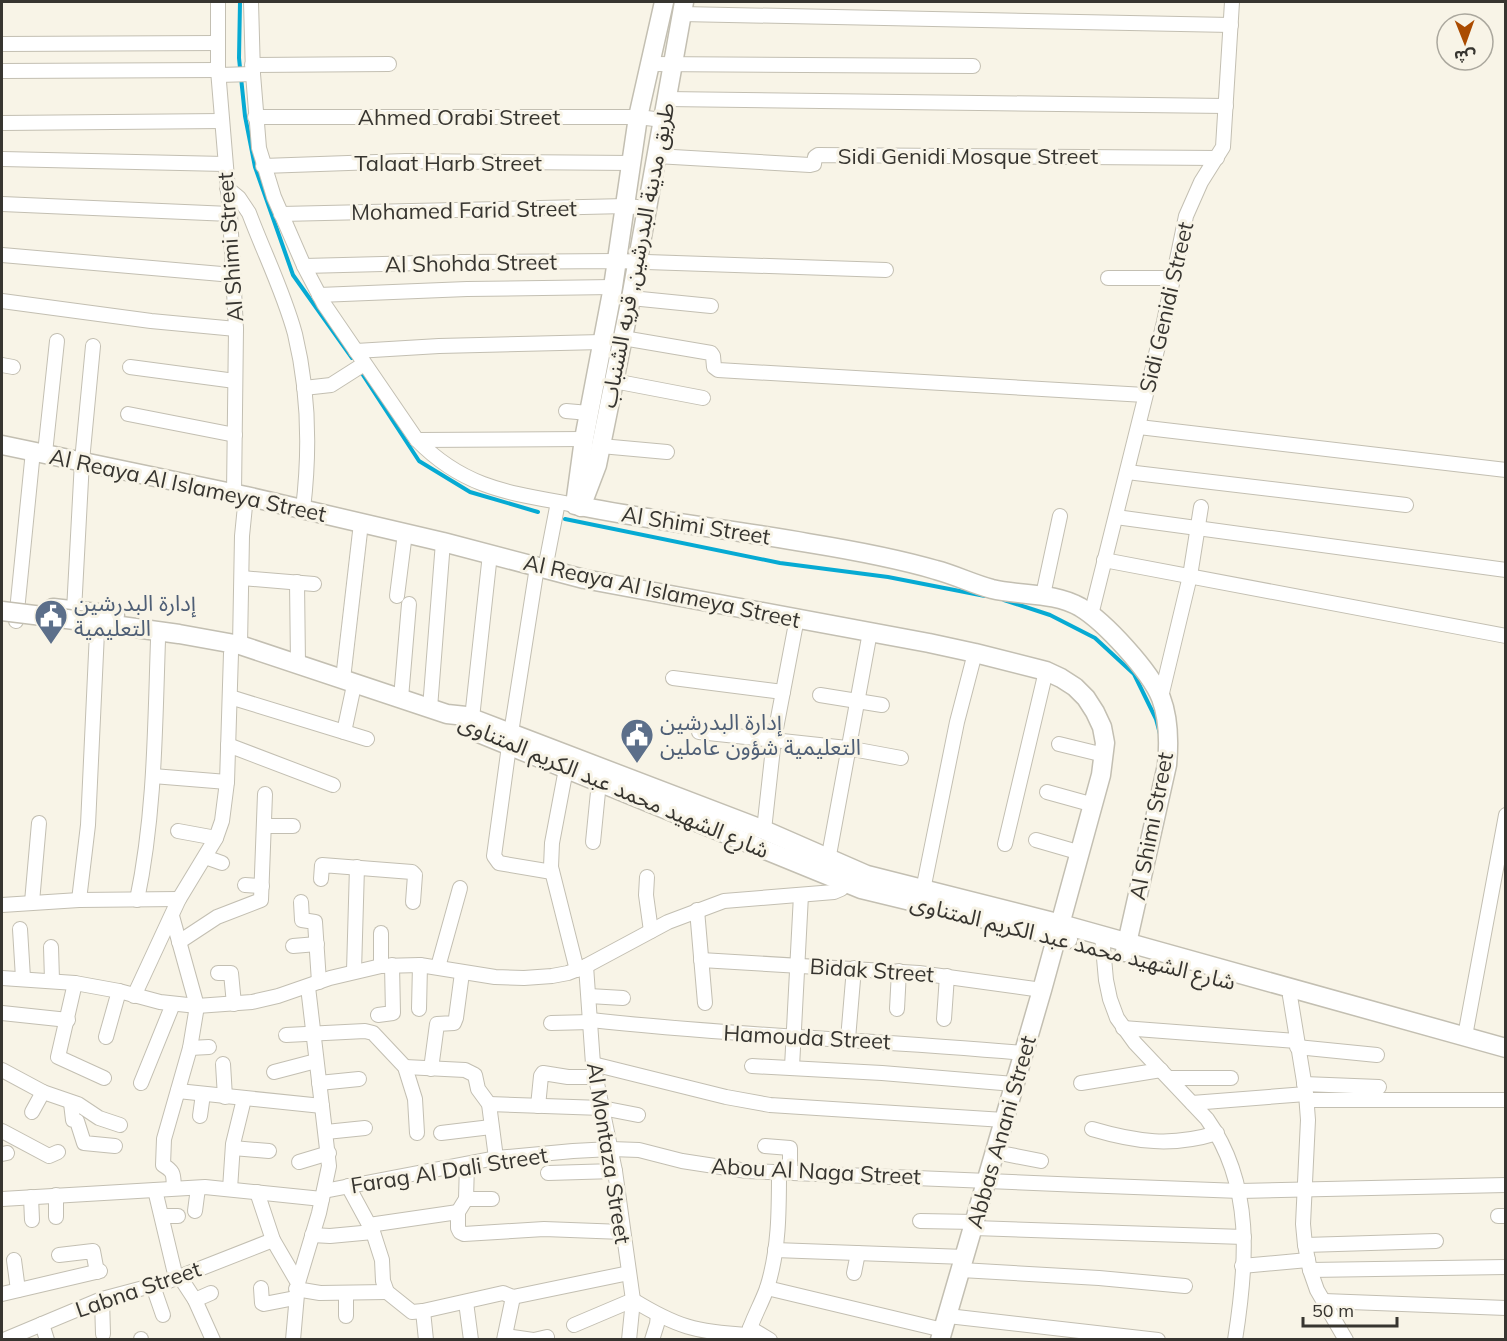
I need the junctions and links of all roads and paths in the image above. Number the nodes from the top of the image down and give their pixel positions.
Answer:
1 (218, 2) edge
2 (251, 2) edge
3 (664, 2) edge
4 (1232, 2) edge
5 (682, 8) edge
6 (1231, 25) junction
7 (217, 43) junction
8 (2, 44) edge
9 (389, 64) dead end
10 (650, 64) junction
11 (672, 64) junction
12 (972, 66) dead end
13 (253, 69) junction
14 (2, 71) edge
15 (218, 72) junction
16 (666, 99) junction
17 (1226, 106) junction
18 (255, 117) junction
19 (638, 117) junction
20 (663, 120) junction
21 (222, 121) junction
22 (2, 123) edge
23 (656, 156) junction
24 (1217, 158) junction
25 (2, 159) edge
26 (632, 163) junction
27 (225, 164) junction
28 (263, 166) junction
29 (227, 188) junction
30 (2, 204) edge
31 (626, 206) junction
32 (646, 208) junction
33 (230, 214) junction
34 (281, 214) junction
35 (2, 255) edge
36 (617, 261) junction
37 (638, 261) junction
38 (304, 266) junction
39 (886, 270) dead end
40 (233, 275) junction
41 (1108, 278) dead end
42 (1173, 278) junction
43 (613, 287) junction
44 (319, 295) junction
45 (632, 298) junction
46 (2, 301) edge
47 (711, 306) dead end
48 (236, 328) junction
49 (623, 338) junction
50 (57, 341) dead end
51 (602, 342) junction
52 (93, 346) dead end
53 (356, 351) junction
54 (364, 364) junction
55 (130, 367) dead end
56 (235, 381) junction
57 (614, 381) junction
58 (304, 388) junction
59 (1145, 395) junction
60 (703, 398) dead end
61 (566, 411) dead end
62 (589, 413) junction
63 (128, 414) dead end
64 (1139, 427) junction
65 (235, 435) junction
66 (584, 439) junction
67 (417, 440) junction
68 (2, 445) edge
69 (601, 446) junction
70 (39, 452) junction
71 (667, 452) dead end
72 (82, 461) junction
73 (1506, 470) edge
74 (1127, 472) junction
75 (240, 495) junction
76 (571, 505) junction
77 (1406, 505) dead end
78 (1201, 507) dead end
79 (303, 509) junction
80 (1060, 516) dead end
81 (1116, 517) junction
82 (361, 523) junction
83 (1198, 528) junction
84 (405, 533) junction
85 (443, 542) junction
86 (490, 554) junction
87 (1104, 560) junction
88 (541, 568) junction
89 (1506, 570) edge
90 (1190, 576) junction
91 (242, 578) junction
92 (297, 582) junction
93 (314, 584) dead end
94 (1043, 595) junction
95 (397, 596) dead end
96 (409, 604) dead end
97 (8, 611) edge
98 (74, 611) junction
99 (1091, 615) junction
100 (797, 618) junction
101 (98, 627) junction
102 (870, 632) junction
103 (1506, 636) edge
104 (158, 640) junction
105 (236, 647) junction
106 (975, 652) junction
107 (298, 664) junction
108 (1047, 671) junction
109 (673, 678) dead end
110 (348, 685) junction
111 (783, 692) junction
112 (820, 695) dead end
113 (230, 697) junction
114 (1161, 697) junction
115 (401, 698) junction
116 (856, 701) junction
117 (882, 705) dead end
118 (439, 711) junction
119 (472, 718) junction
120 (344, 732) junction
121 (699, 732) dead end
122 (367, 739) dead end
123 (510, 739) junction
124 (774, 740) junction
125 (1059, 744) dead end
126 (228, 746) junction
127 (847, 748) junction
128 (1104, 755) junction
129 (901, 758) dead end
130 (566, 769) junction
131 (153, 776) junction
132 (227, 782) junction
133 (599, 782) junction
134 (333, 785) dead end
135 (1047, 792) dead end
136 (265, 794) dead end
137 (1094, 805) junction
138 (1506, 815) edge
139 (39, 823) dead end
140 (264, 826) junction
141 (293, 826) dead end
142 (764, 830) junction
143 (178, 831) dead end
144 (216, 838) junction
145 (1036, 840) dead end
146 (592, 842) dead end
147 (1005, 844) dead end
148 (1081, 854) junction
149 (205, 857) junction
150 (222, 862) dead end
151 (827, 866) junction
152 (357, 867) junction
153 (552, 872) junction
154 (647, 877) dead end
155 (852, 877) junction
156 (321, 879) dead end
157 (245, 885) dead end
158 (262, 886) junction
159 (460, 888) dead end
160 (923, 890) junction
161 (801, 895) junction
162 (179, 899) junction
163 (79, 900) junction
164 (137, 900) junction
165 (32, 902) junction
166 (301, 902) dead end
167 (413, 902) dead end
168 (2, 905) edge
169 (697, 910) junction
170 (172, 916) junction
171 (20, 929) dead end
172 (1059, 930) junction
173 (651, 931) junction
174 (381, 933) dead end
175 (179, 942) junction
176 (1103, 942) junction
177 (317, 944) junction
178 (293, 946) dead end
179 (51, 947) dead end
180 (1126, 948) junction
181 (701, 960) junction
182 (420, 964) junction
183 (796, 965) junction
184 (386, 966) junction
185 (438, 967) junction
186 (582, 968) junction
187 (854, 968) junction
188 (354, 971) junction
189 (899, 971) junction
190 (218, 973) dead end
191 (462, 973) junction
192 (947, 976) junction
193 (2, 978) edge
194 (23, 978) junction
195 (52, 980) junction
196 (75, 983) junction
197 (314, 985) junction
198 (1042, 990) junction
199 (119, 991) junction
200 (134, 996) junction
201 (589, 996) junction
202 (1290, 996) junction
203 (623, 998) dead end
204 (705, 1003) dead end
205 (173, 1004) junction
206 (234, 1004) junction
207 (197, 1006) junction
208 (1339, 1006) junction
209 (419, 1009) dead end
210 (897, 1009) dead end
211 (2, 1013) edge
212 (378, 1015) dead end
213 (944, 1018) dead end
214 (68, 1020) junction
215 (591, 1021) junction
216 (550, 1023) dead end
217 (1124, 1028) junction
218 (313, 1032) junction
219 (286, 1035) dead end
220 (793, 1035) junction
221 (1465, 1036) junction
222 (106, 1037) dead end
223 (848, 1039) junction
224 (1297, 1044) junction
225 (209, 1047) dead end
226 (190, 1048) junction
227 (1506, 1048) edge
228 (1023, 1053) junction
229 (1377, 1055) dead end
230 (1506, 1060) edge
231 (316, 1061) junction
232 (223, 1064) dead end
233 (752, 1066) dead end
234 (405, 1067) junction
235 (792, 1067) junction
236 (431, 1069) junction
237 (2, 1070) edge
238 (274, 1071) dead end
239 (594, 1071) junction
240 (1166, 1074) junction
241 (104, 1078) dead end
242 (1231, 1078) dead end
243 (358, 1079) dead end
244 (141, 1083) dead end
245 (319, 1083) junction
246 (1081, 1083) dead end
247 (1014, 1084) junction
248 (1379, 1087) dead end
249 (178, 1091) junction
250 (43, 1092) junction
251 (1305, 1093) junction
252 (203, 1094) junction
253 (225, 1097) junction
254 (244, 1099) junction
255 (1506, 1100) edge
256 (71, 1103) junction
257 (1192, 1103) junction
258 (489, 1104) junction
259 (322, 1106) junction
260 (538, 1106) junction
261 (602, 1108) junction
262 (32, 1112) dead end
263 (638, 1115) dead end
264 (200, 1116) dead end
265 (99, 1118) junction
266 (1004, 1120) junction
267 (120, 1125) dead end
268 (491, 1127) junction
269 (365, 1128) dead end
270 (1092, 1129) dead end
271 (2, 1131) edge
272 (326, 1132) junction
273 (417, 1133) dead end
274 (441, 1133) dead end
275 (1217, 1133) junction
276 (765, 1146) dead end
277 (232, 1148) junction
278 (611, 1149) junction
279 (269, 1151) dead end
280 (58, 1152) dead end
281 (995, 1152) junction
282 (329, 1153) junction
283 (496, 1158) junction
284 (1041, 1161) dead end
285 (299, 1162) dead end
286 (468, 1164) junction
287 (615, 1171) junction
288 (785, 1172) junction
289 (548, 1173) dead end
290 (987, 1180) junction
291 (1506, 1185) edge
292 (348, 1186) junction
293 (174, 1188) junction
294 (198, 1188) junction
295 (1304, 1189) junction
296 (155, 1190) junction
297 (230, 1190) junction
298 (1240, 1191) junction
299 (257, 1192) junction
300 (323, 1195) junction
301 (56, 1196) junction
302 (32, 1197) junction
303 (2, 1198) edge
304 (492, 1198) dead end
305 (466, 1199) junction
306 (195, 1211) dead end
307 (458, 1212) junction
308 (162, 1216) junction
309 (178, 1216) dead end
310 (56, 1217) dead end
311 (32, 1220) dead end
312 (920, 1221) dead end
313 (974, 1225) junction
314 (371, 1228) junction
315 (623, 1232) junction
316 (312, 1235) junction
317 (1244, 1237) junction
318 (273, 1240) junction
319 (1436, 1241) dead end
320 (1305, 1245) junction
321 (776, 1250) junction
322 (858, 1252) junction
323 (14, 1260) dead end
324 (963, 1264) junction
325 (1309, 1265) junction
326 (1242, 1266) junction
327 (1506, 1267) edge
328 (629, 1273) junction
329 (854, 1273) dead end
330 (76, 1276) junction
331 (178, 1277) junction
332 (153, 1286) junction
333 (1185, 1286) dead end
334 (261, 1288) dead end
335 (767, 1288) junction
336 (18, 1290) junction
337 (296, 1290) junction
338 (387, 1292) junction
339 (211, 1293) dead end
340 (2, 1294) edge
341 (346, 1294) junction
342 (513, 1297) junction
343 (102, 1299) junction
344 (195, 1300) junction
345 (633, 1300) junction
346 (1324, 1301) junction
347 (466, 1302) junction
348 (1506, 1308) edge
349 (423, 1311) junction
350 (163, 1315) dead end
351 (658, 1315) junction
352 (346, 1316) dead end
353 (42, 1324) junction
354 (574, 1325) dead end
355 (944, 1329) edge
356 (682, 1333) edge
357 (104, 1334) dead end
358 (748, 1334) edge
359 (710, 1336) edge
360 (427, 1338) edge
361 (505, 1338) edge
362 (538, 1339) edge
363 (4, 1340) edge
364 (47, 1340) edge
365 (213, 1340) edge
366 (293, 1340) edge
367 (471, 1340) edge
368 (629, 1340) edge
369 (652, 1340) edge
370 (770, 1340) edge
371 (1158, 1340) edge
372 (1235, 1340) edge
373 (1346, 1340) edge

1 - 7 street, Al Shimi Street
2 - 13 street, Al Shimi Street
3 - 10 street, طريق مدينة البدرشين, قريه الشنباب
4 - 6 street, Sidi Genidi Street
5 - 6 street
5 - 11 street, طريق مدينة البدرشين, قريه الشنباب
6 - 17 street, Sidi Genidi Street
7 - 8 street
7 - 15 street, Al Shimi Street
9 - 13 street
10 - 11 street
10 - 19 street, طريق مدينة البدرشين, قريه الشنباب
11 - 12 street
11 - 16 street, طريق مدينة البدرشين, قريه الشنباب
13 - 15 street
13 - 18 street, Al Shimi Street
14 - 15 street
15 - 21 street, Al Shimi Street
16 - 17 street
16 - 20 street, طريق مدينة البدرشين, قريه الشنباب
17 - 24 street, Sidi Genidi Street
18 - 19 street, Ahmed Orabi Street
18 - 28 street, Al Shimi Street
19 - 20 street, Ahmed Orabi Street
19 - 26 street, طريق مدينة البدرشين, قريه الشنباب
20 - 23 street, طريق مدينة البدرشين, قريه الشنباب
21 - 22 street
21 - 27 street, Al Shimi Street
23 - 24 street, Sidi Genidi Mosque Street
23 - 32 street, طريق مدينة البدرشين, قريه الشنباب
24 - 42 street, Sidi Genidi Street
25 - 27 street
26 - 28 street, Talaat Harb Street
26 - 31 street, طريق مدينة البدرشين, قريه الشنباب
27 - 29 street, Al Shimi Street
28 - 34 street, Al Shimi Street
29 - 33 street, Al Shimi Street
29 - 58 street
30 - 33 street
31 - 32 street, Mohamed Farid Street
31 - 34 street, Mohamed Farid Street
31 - 36 street, طريق مدينة البدرشين, قريه الشنباب
32 - 37 street, طريق مدينة البدرشين, قريه الشنباب
33 - 40 street, Al Shimi Street
34 - 38 street, Al Shimi Street
35 - 40 street
36 - 37 street, Al Shohda Street
36 - 38 street, Al Shohda Street
36 - 43 street, طريق مدينة البدرشين, قريه الشنباب
37 - 39 street, Al Shohda Street
37 - 45 street, طريق مدينة البدرشين, قريه الشنباب
38 - 44 street, Al Shimi Street
40 - 48 street, Al Shimi Street
41 - 42 street
42 - 59 street, Sidi Genidi Street
43 - 44 street
43 - 51 street, طريق مدينة البدرشين, قريه الشنباب
44 - 53 street, Al Shimi Street
45 - 47 street
45 - 49 street, طريق مدينة البدرشين, قريه الشنباب
46 - 48 street
48 - 56 street, Al Shimi Street
49 - 57 street, طريق مدينة البدرشين, قريه الشنباب
49 - 59 street
50 - 70 street
51 - 53 street
51 - 62 street, طريق مدينة البدرشين, قريه الشنباب
52 - 72 street
53 - 54 street, Al Shimi Street
54 - 58 street
54 - 67 street, Al Shimi Street
55 - 56 street
56 - 65 street, Al Shimi Street
57 - 60 street
57 - 69 street, طريق مدينة البدرشين, قريه الشنباب
58 - 79 street
59 - 64 street, Sidi Genidi Street
61 - 62 street
62 - 66 street, طريق مدينة البدرشين, قريه الشنباب
63 - 65 street
64 - 73 street
64 - 74 street, Sidi Genidi Street
65 - 75 street, Al Shimi Street
66 - 67 street
66 - 76 street, طريق مدينة البدرشين, قريه الشنباب
67 - 76 street, Al Shimi Street
68 - 70 street, Al Reaya Al Islameya Street
69 - 71 street
69 - 76 street, طريق مدينة البدرشين, قريه الشنباب
70 - 72 street, Al Reaya Al Islameya Street
70 - 97 street
72 - 75 street, Al Reaya Al Islameya Street
72 - 98 street
74 - 77 street
74 - 81 street, Sidi Genidi Street
75 - 79 street, Al Reaya Al Islameya Street
75 - 91 street, Al Shimi Street
76 - 88 street
76 - 94 street, Al Shimi Street
78 - 83 street
79 - 82 street, Al Reaya Al Islameya Street
80 - 94 street
81 - 83 street
81 - 87 street, Sidi Genidi Street
82 - 84 street, Al Reaya Al Islameya Street
82 - 110 street
83 - 89 street
83 - 90 street
84 - 85 street, Al Reaya Al Islameya Street
84 - 95 street
85 - 86 street, Al Reaya Al Islameya Street
85 - 118 street
86 - 88 street, Al Reaya Al Islameya Street
86 - 119 street
87 - 90 street
87 - 99 street, Sidi Genidi Street
88 - 100 street, Al Reaya Al Islameya Street
88 - 123 street
90 - 103 street
90 - 114 street
91 - 92 street
91 - 105 street, Al Shimi Street
92 - 93 street
92 - 107 street
94 - 99 street, Al Shimi Street
96 - 115 street
97 - 98 street
97 - 101 street, bridge
98 - 105 street
99 - 114 street, Al Shimi Street
100 - 102 street, Al Reaya Al Islameya Street
100 - 111 street
101 - 104 street
101 - 105 street
101 - 163 street
102 - 106 street, Al Reaya Al Islameya Street
102 - 116 street
104 - 105 street
104 - 131 street
105 - 107 street
105 - 110 street
105 - 113 street, Al Shimi Street
106 - 108 street, Al Reaya Al Islameya Street
106 - 160 street
107 - 110 street
108 - 128 street, Al Reaya Al Islameya Street
108 - 147 street
109 - 111 street
110 - 115 street
110 - 120 street
111 - 124 street
112 - 116 street
113 - 120 street
113 - 126 street, Al Shimi Street
114 - 180 street, Al Shimi Street
115 - 118 street
116 - 117 street
116 - 127 street
118 - 119 street, شارع الشهيد محمد عبد الكريم المتناوى
118 - 123 street, شارع الشهيد محمد عبد الكريم المتناوى
119 - 123 street, شارع الشهيد محمد عبد الكريم المتناوى
120 - 122 street
121 - 124 street
123 - 130 street, شارع الشهيد محمد عبد الكريم المتناوى
123 - 142 street, شارع الشهيد محمد عبد الكريم المتناوى
123 - 153 street
124 - 127 street
124 - 142 street
125 - 128 street
126 - 132 street, Al Shimi Street
126 - 134 street
127 - 129 street
127 - 151 street
128 - 137 street, Al Reaya Al Islameya Street
130 - 133 street, شارع الشهيد محمد عبد الكريم المتناوى
130 - 153 street, Al Montaza Street
131 - 132 street
131 - 164 street
132 - 144 street, Al Shimi Street
133 - 146 street
133 - 151 street, شارع الشهيد محمد عبد الكريم المتناوى
135 - 137 street
136 - 140 street
137 - 148 street, Al Reaya Al Islameya Street
138 - 221 street
139 - 165 street
140 - 141 street
140 - 158 street
142 - 151 street, شارع الشهيد محمد عبد الكريم المتناوى
143 - 144 street
144 - 149 street, Al Shimi Street
145 - 148 street
148 - 172 street, Al Reaya Al Islameya Street
149 - 150 street
149 - 162 street, Al Shimi Street
151 - 155 street, شارع الشهيد محمد عبد الكريم المتناوى
152 - 156 street
152 - 167 street
152 - 188 street
153 - 186 street, Al Montaza Street
154 - 173 street
155 - 160 street, شارع الشهيد محمد عبد الكريم المتناوى
155 - 161 street
155 - 172 street, شارع الشهيد محمد عبد الكريم المتناوى
157 - 158 street
158 - 175 street
159 - 185 street
160 - 172 street, شارع الشهيد محمد عبد الكريم المتناوى
161 - 169 street
161 - 183 street
162 - 164 street
162 - 170 street, Al Shimi Street
163 - 164 street
163 - 165 street
165 - 168 street
166 - 177 street
169 - 173 street
169 - 181 street
170 - 175 street
170 - 200 street, Al Shimi Street
171 - 194 street
172 - 176 street, شارع الشهيد محمد عبد الكريم المتناوى
172 - 198 street, Abbas Anani Street
173 - 186 street
174 - 184 street
175 - 207 street
176 - 180 street, شارع الشهيد محمد عبد الكريم المتناوى
176 - 217 street
177 - 178 street
177 - 197 street
179 - 195 street
180 - 202 street, شارع الشهيد محمد عبد الكريم المتناوى
180 - 208 street, شارع الشهيد محمد عبد الكريم المتناوى
181 - 183 street, Bidak Street
181 - 204 street
182 - 184 street
182 - 185 street
182 - 209 street
183 - 187 street, Bidak Street
183 - 220 street
184 - 188 street
184 - 212 street
185 - 191 street
186 - 191 street
186 - 201 street, Al Montaza Street
187 - 189 street, Bidak Street
187 - 223 street
188 - 197 street
189 - 192 street, Bidak Street
189 - 210 street
190 - 206 street
191 - 236 street
192 - 198 street, Bidak Street
192 - 213 street
193 - 194 street
194 - 195 street
195 - 196 street
196 - 199 street
196 - 214 street
197 - 206 street
197 - 218 street
198 - 228 street, Abbas Anani Street
199 - 200 street
199 - 222 street
200 - 205 street
201 - 203 street
201 - 215 street, Al Montaza Street
202 - 208 street, شارع الشهيد محمد عبد الكريم المتناوى
202 - 224 street
205 - 207 street
205 - 244 street
206 - 207 street
207 - 226 street
208 - 221 street, شارع الشهيد محمد عبد الكريم المتناوى
208 - 230 street, شارع الشهيد محمد عبد الكريم المتناوى
211 - 214 street
214 - 241 street
215 - 216 street, Hamouda Street
215 - 220 street, Hamouda Street
215 - 239 street, Al Montaza Street
217 - 224 street
217 - 240 street
218 - 219 street
218 - 231 street
218 - 234 street
220 - 223 street, Hamouda Street
220 - 235 street
221 - 227 street, شارع الشهيد محمد عبد الكريم المتناوى
223 - 228 street, Hamouda Street
224 - 229 street
224 - 251 street
225 - 226 street
226 - 249 street
228 - 247 street, Abbas Anani Street
231 - 238 street
231 - 245 street
232 - 253 street
233 - 235 street
234 - 236 street
234 - 273 street
235 - 247 street
236 - 258 street
237 - 250 street
239 - 260 street
239 - 261 street, Al Montaza Street
239 - 266 street
240 - 242 street
240 - 246 street
240 - 257 street
243 - 245 street
245 - 259 street
247 - 266 street, Abbas Anani Street
248 - 251 street
249 - 252 street
249 - 293 street
250 - 256 street
250 - 262 street
251 - 255 street
251 - 257 street
251 - 295 street
252 - 253 street
252 - 264 street
253 - 254 street
254 - 259 street
254 - 277 street
256 - 265 street
256 - 265 street
257 - 275 street
258 - 260 street
258 - 268 street
259 - 272 street
260 - 261 street
261 - 263 street
261 - 278 street, Al Montaza Street
265 - 267 street
266 - 281 street, Abbas Anani Street
268 - 274 street
268 - 283 street
269 - 272 street
270 - 275 street
271 - 280 street
272 - 282 street
275 - 298 street
276 - 288 street
277 - 279 street
277 - 297 street
278 - 283 street, Farag Al Dali Street
278 - 287 street, Al Montaza Street
278 - 288 street, Abou Al Naga Street
281 - 284 street
281 - 290 street, Abbas Anani Street
282 - 285 street
282 - 300 street
283 - 286 street, Farag Al Dali Street
286 - 292 street, Farag Al Dali Street
286 - 305 street
287 - 289 street
287 - 315 street, Al Montaza Street
288 - 290 street, Abou Al Naga Street
288 - 321 street
290 - 298 street, Abou Al Naga Street
290 - 313 street, Abbas Anani Street
291 - 295 street, Abou Al Naga Street
292 - 300 street, Farag Al Dali Street
292 - 314 street
293 - 294 street, Farag Al Dali Street
293 - 296 street, Farag Al Dali Street
294 - 297 street, Farag Al Dali Street
294 - 306 street
295 - 298 street, Abou Al Naga Street
295 - 320 street
296 - 301 street, Farag Al Dali Street
296 - 308 street
297 - 299 street, Farag Al Dali Street
298 - 317 street
299 - 300 street, Farag Al Dali Street
299 - 318 street
300 - 316 street
301 - 302 street, Farag Al Dali Street
301 - 310 street
302 - 303 street, Farag Al Dali Street
302 - 311 street
304 - 305 street
305 - 307 street
307 - 314 street
307 - 315 street
308 - 309 street
308 - 331 street
312 - 313 street
313 - 317 street
313 - 324 street, Abbas Anani Street
314 - 316 street
314 - 338 street
315 - 328 street, Al Montaza Street
316 - 337 street
317 - 326 street
318 - 331 street, Labna Street
318 - 337 street
319 - 320 street
320 - 325 street
321 - 322 street
321 - 335 street
322 - 324 street
322 - 329 street
323 - 336 street
324 - 333 street
324 - 355 street, Abbas Anani Street
325 - 326 street
325 - 327 street
325 - 346 street
326 - 372 street
328 - 342 street
328 - 345 street, Al Montaza Street
330 - 330 street
330 - 336 street
331 - 332 street, Labna Street
331 - 344 street
332 - 343 street, Labna Street
332 - 350 street
334 - 337 street
335 - 355 street
335 - 358 street
336 - 340 street
337 - 341 street
337 - 366 street
338 - 341 street
338 - 349 street
339 - 344 street
341 - 352 street
342 - 347 street
342 - 361 street
343 - 353 street, Labna Street
343 - 357 street
344 - 365 street
345 - 351 street
345 - 354 street
345 - 368 street, Al Montaza Street
346 - 348 street
346 - 373 street
347 - 349 street
347 - 367 street
349 - 360 street
351 - 356 street
351 - 369 street
353 - 363 street, Labna Street
353 - 364 street
355 - 371 street
356 - 359 street
358 - 359 street
358 - 370 street
361 - 362 street

